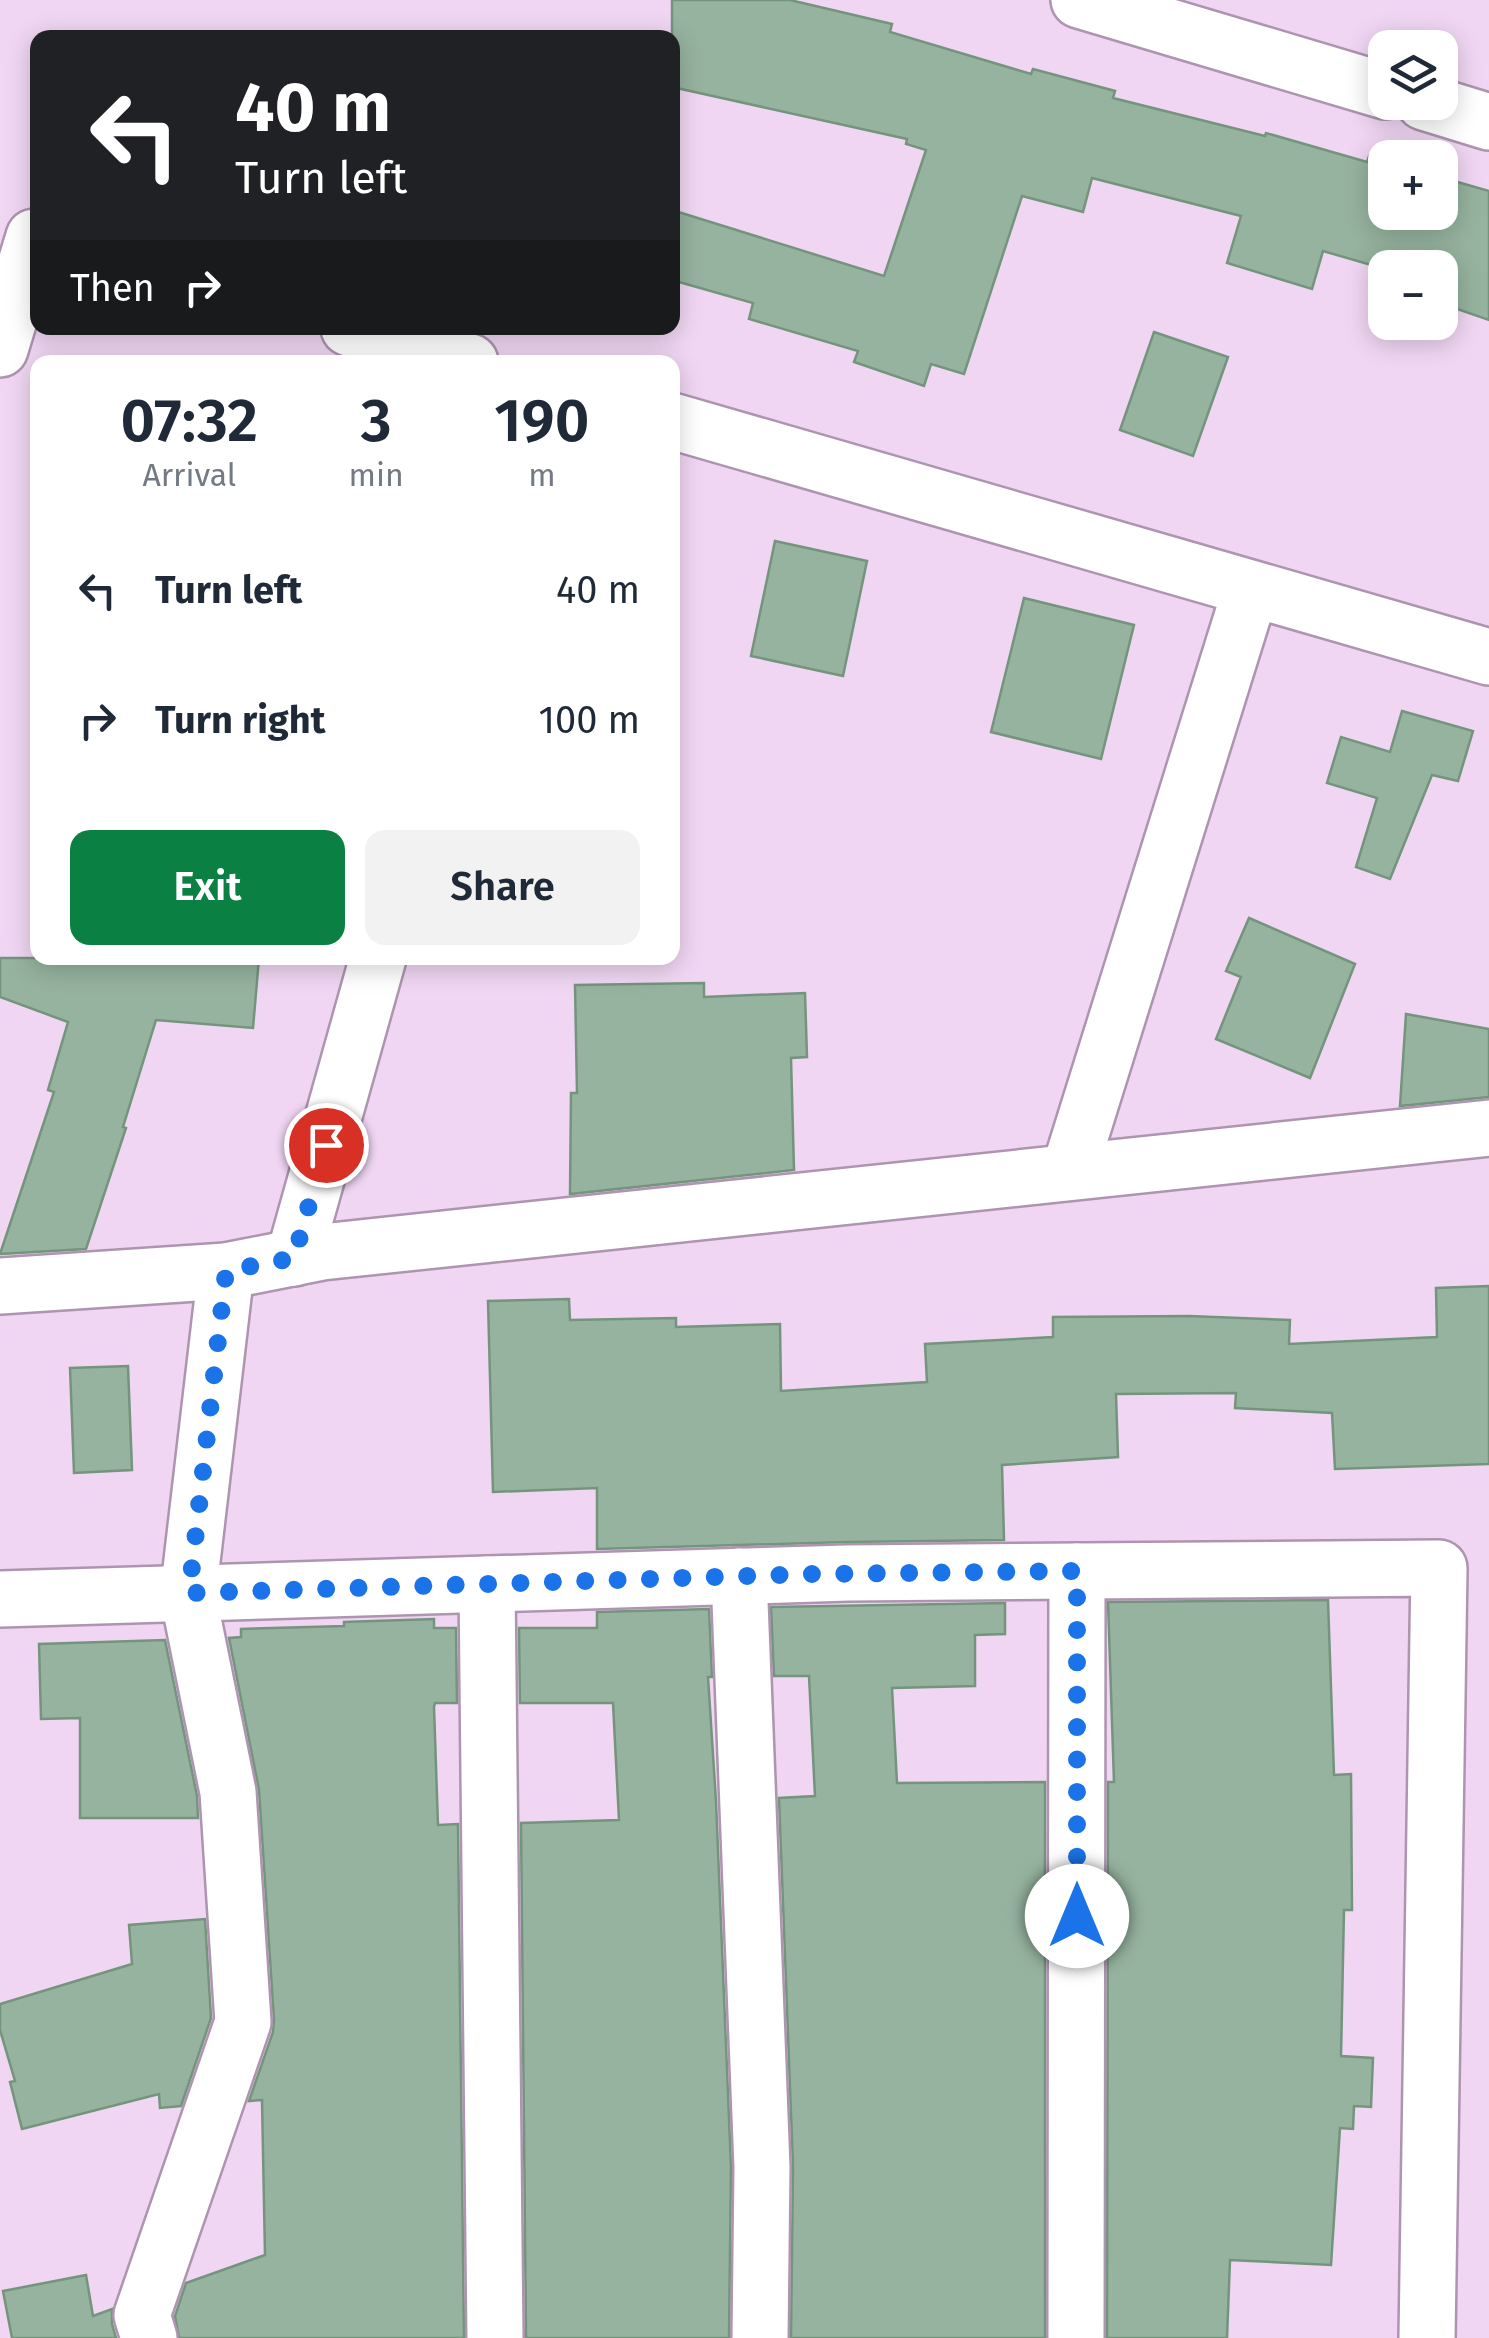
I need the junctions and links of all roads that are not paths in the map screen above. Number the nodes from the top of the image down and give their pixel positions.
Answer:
1 (1079, 0) edge
2 (1368, 86) edge
3 (1458, 112) edge
4 (1489, 122) edge
5 (24, 234) edge
6 (374, 335) edge
7 (0, 349) edge
8 (445, 355) edge
9 (680, 423) edge
10 (1251, 589) junction
11 (1489, 657) edge
12 (376, 965) edge
13 (1489, 1128) edge
14 (1069, 1172) junction
15 (294, 1258) junction
16 (226, 1271) junction
17 (0, 1286) edge
18 (1077, 1571) junction
19 (739, 1576) junction
20 (487, 1584) junction
21 (189, 1593) junction
22 (0, 1599) edge
23 (148, 2338) edge
24 (494, 2338) edge
25 (760, 2338) edge
26 (1076, 2338) edge
27 (1427, 2338) edge

1 - 2 street
3 - 4 street
5 - 7 street
6 - 8 street
9 - 10 street
10 - 11 street
10 - 14 street
12 - 15 street
13 - 14 street
14 - 15 street
15 - 16 street
16 - 17 street
16 - 21 street
18 - 19 street
18 - 26 street
18 - 27 street
19 - 20 street
19 - 25 street
20 - 21 street
20 - 24 street
21 - 22 street
21 - 23 street

